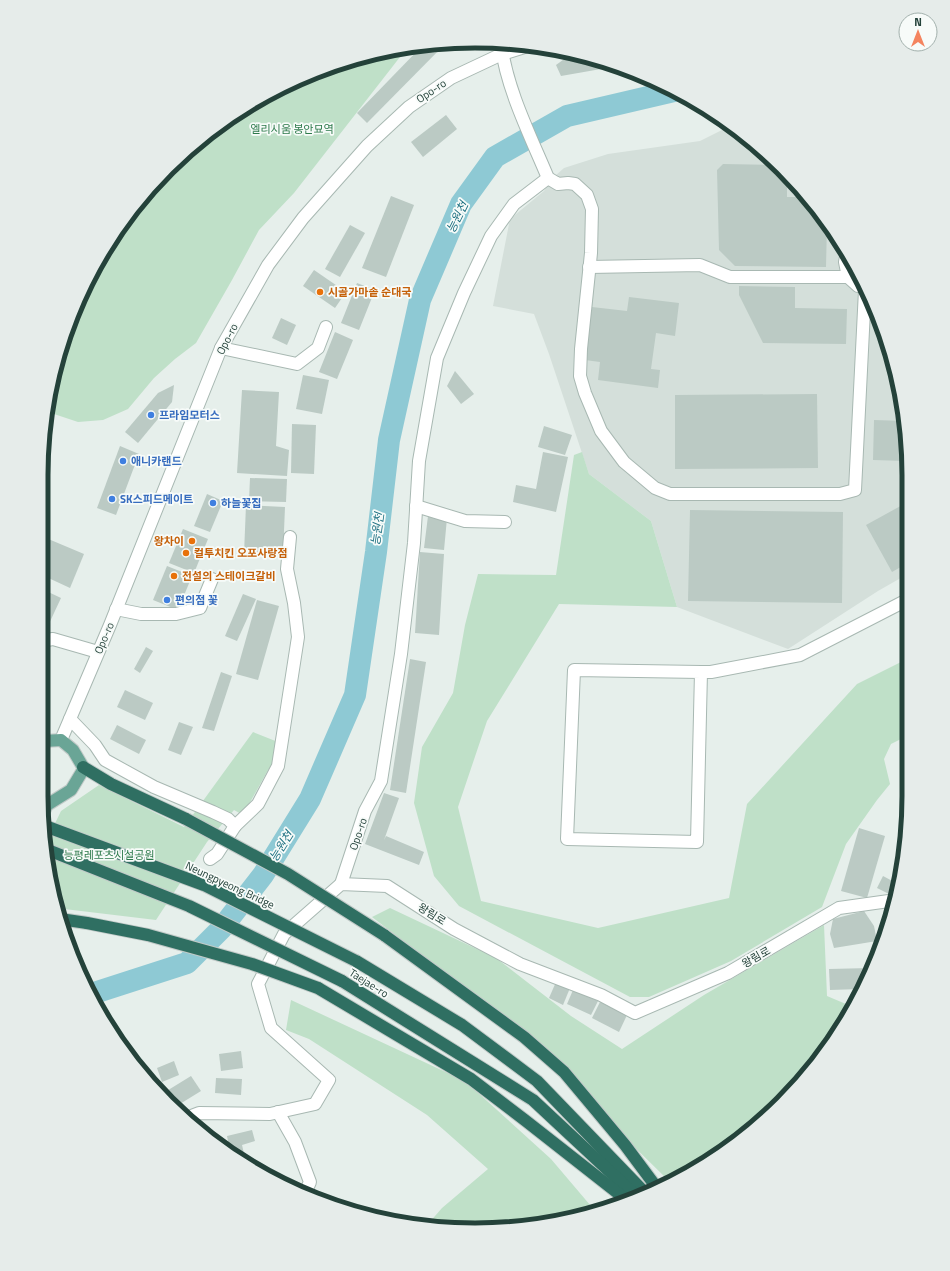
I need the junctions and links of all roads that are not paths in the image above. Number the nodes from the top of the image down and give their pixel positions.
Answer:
1 (501, 49) edge
2 (548, 178) junction
3 (845, 262) edge
4 (589, 267) junction
5 (848, 277) junction
6 (858, 286) edge
7 (864, 301) edge
8 (326, 327) dead end
9 (222, 348) junction
10 (416, 506) junction
11 (505, 522) dead end
12 (290, 537) dead end
13 (212, 578) dead end
14 (902, 602) edge
15 (116, 609) junction
16 (48, 640) edge
17 (98, 652) junction
18 (700, 672) junction
19 (70, 720) junction
20 (61, 740) junction
21 (48, 741) edge
22 (83, 767) junction
23 (48, 804) edge
24 (235, 826) junction
25 (49, 828) edge
26 (52, 852) edge
27 (210, 859) dead end
28 (341, 884) junction
29 (888, 901) edge
30 (67, 920) edge
31 (356, 961) joint
32 (278, 1112) junction
33 (191, 1115) edge
34 (654, 1183) edge
35 (307, 1188) edge
36 (641, 1189) edge
37 (632, 1192) edge
38 (622, 1196) edge

1 - 2 street
1 - 9 street, Opo-ro
2 - 4 street
2 - 10 street, Opo-ro
3 - 5 street
4 - 5 street
4 - 7 street
5 - 6 street
8 - 9 street
9 - 15 street, Opo-ro
10 - 11 street
10 - 28 street, Opo-ro
12 - 24 street
13 - 15 street
14 - 18 street
15 - 17 street, Opo-ro
16 - 17 street
17 - 19 street, Opo-ro
18 - 18 street
19 - 20 street, Opo-ro
19 - 24 street
20 - 21 main road
20 - 22 main road
22 - 23 main road
22 - 34 highway, bridge
24 - 27 street
25 - 31 highway, Neungpyeong Bridge, bridge
26 - 37 highway, Taejae-ro, bridge
28 - 29 street, 왕림로
28 - 32 street
30 - 38 highway, bridge
31 - 36 highway, Taejae-ro
32 - 33 street
32 - 35 street

